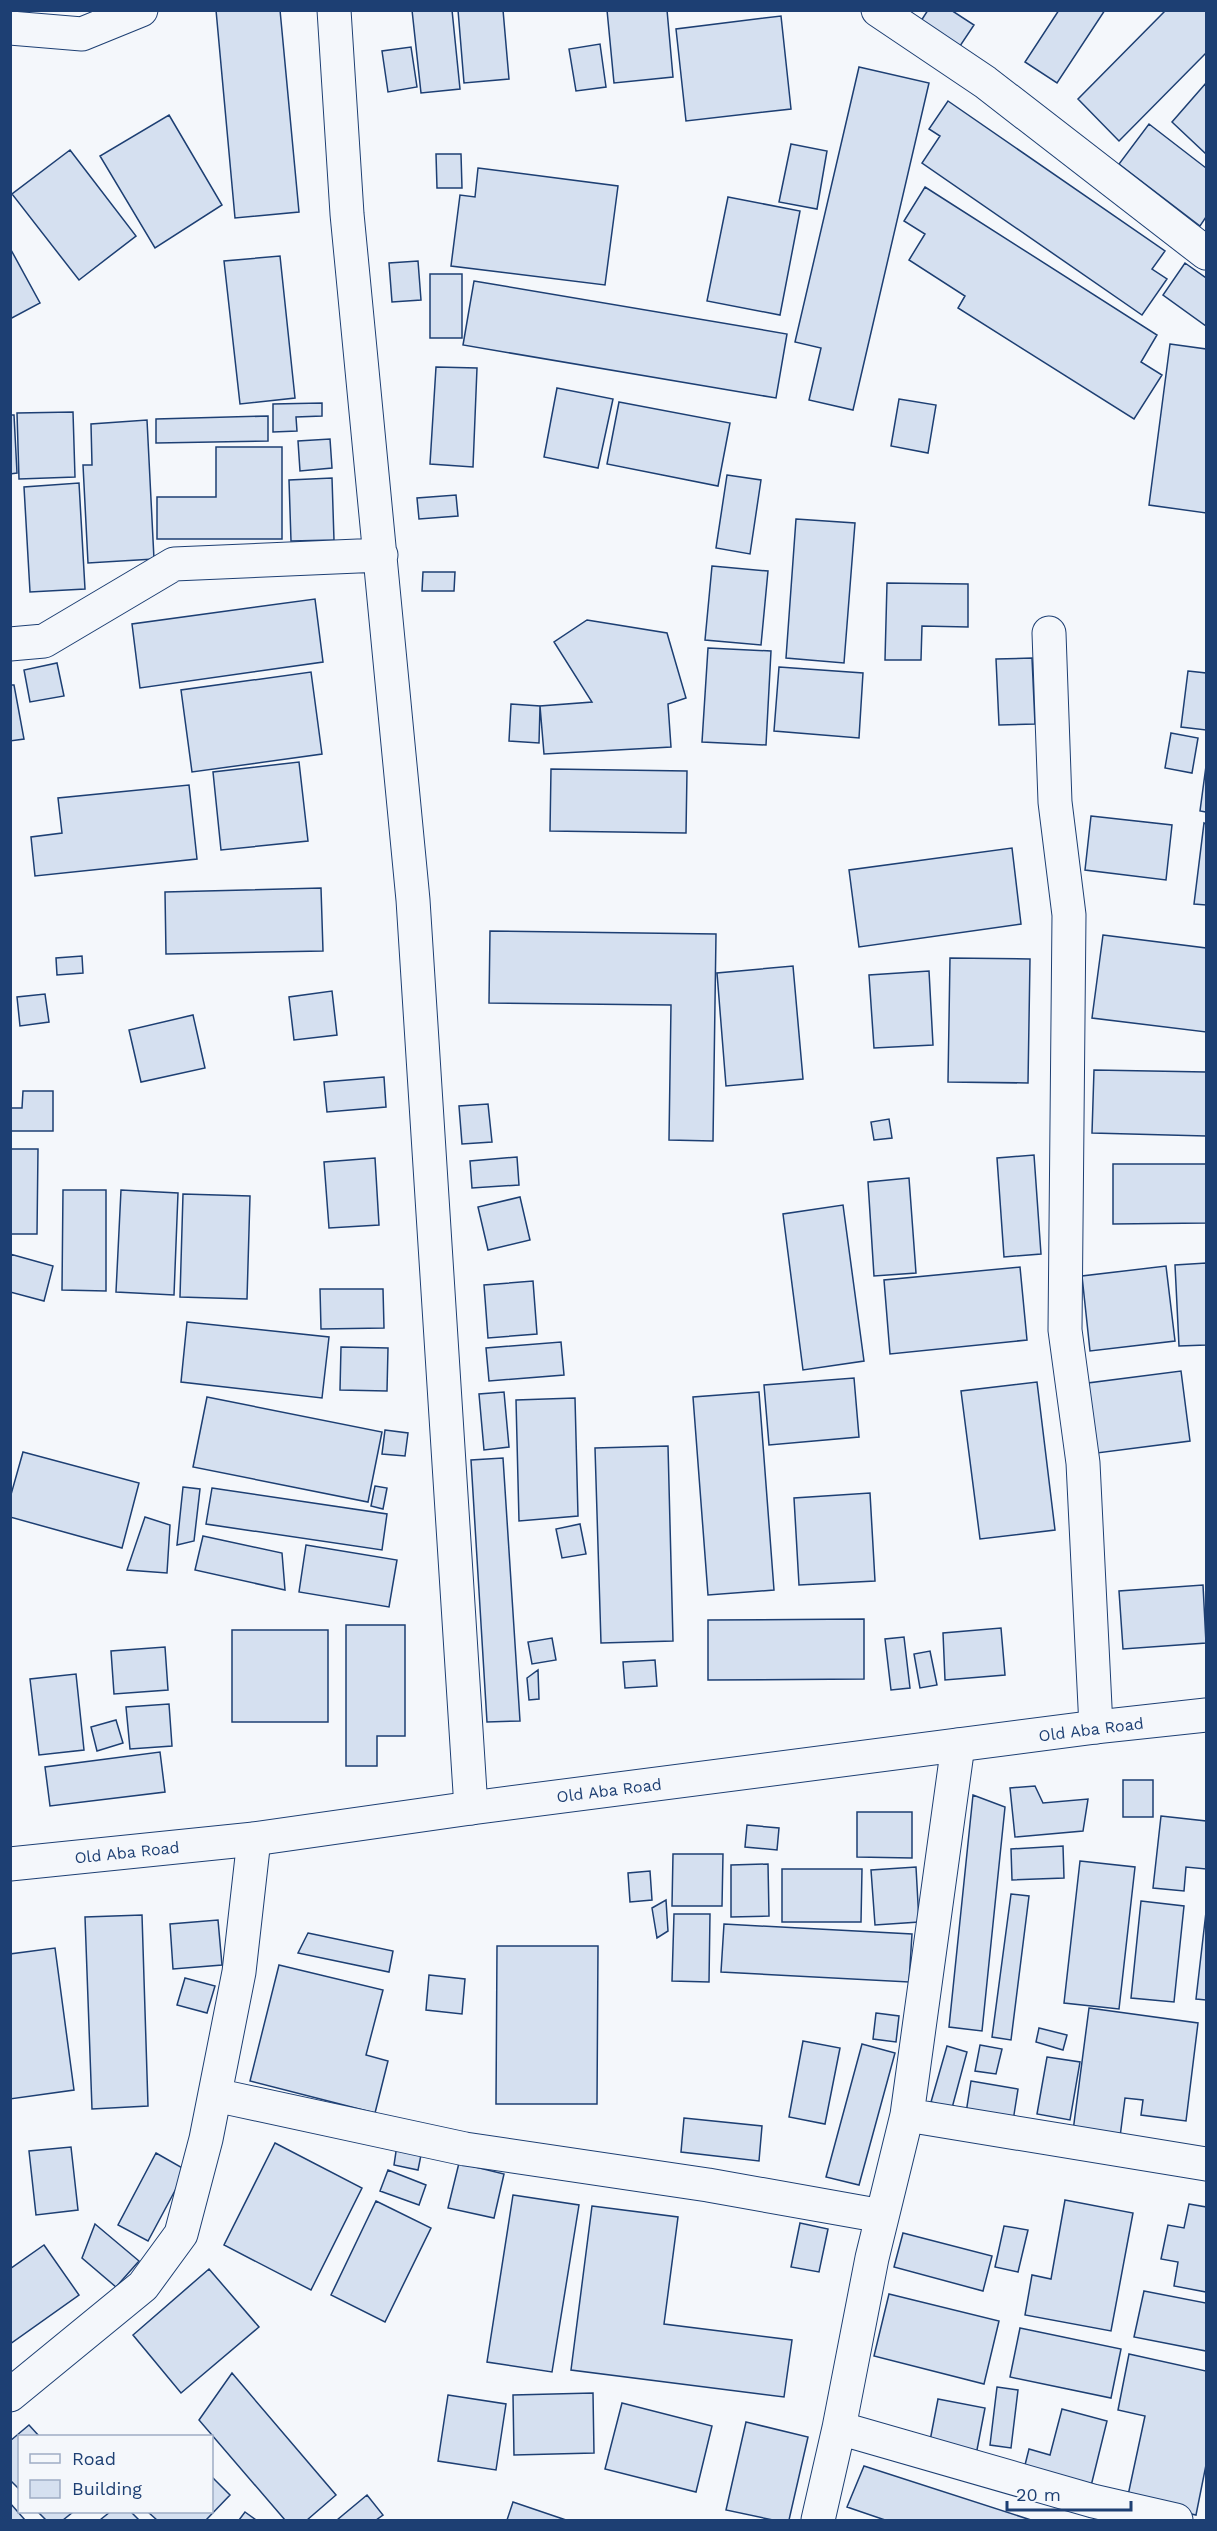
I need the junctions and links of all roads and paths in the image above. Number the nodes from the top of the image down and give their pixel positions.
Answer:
1 (141, 10) edge
2 (334, 10) edge
3 (878, 10) edge
4 (10, 28) edge
5 (1206, 253) edge
6 (381, 555) junction
7 (1049, 633) dead end
8 (10, 644) edge
9 (1206, 1715) edge
10 (1096, 1727) junction
11 (958, 1745) junction
12 (471, 1808) junction
13 (254, 1839) junction
14 (10, 1864) edge
15 (215, 2095) junction
16 (907, 2115) junction
17 (1206, 2164) edge
18 (882, 2216) junction
19 (10, 2395) edge
20 (839, 2428) junction
21 (818, 2520) edge
22 (1176, 2520) edge

1 - 4 street
2 - 6 street
3 - 5 street
6 - 8 street
6 - 12 street
7 - 10 street
9 - 10 street, Old Aba Road
10 - 11 street, Old Aba Road
11 - 12 street, Old Aba Road
11 - 16 street
12 - 13 street, Old Aba Road
13 - 14 street, Old Aba Road
13 - 15 street
15 - 18 street
15 - 19 street
16 - 17 street
16 - 18 street
18 - 20 street
20 - 21 street
20 - 22 street

